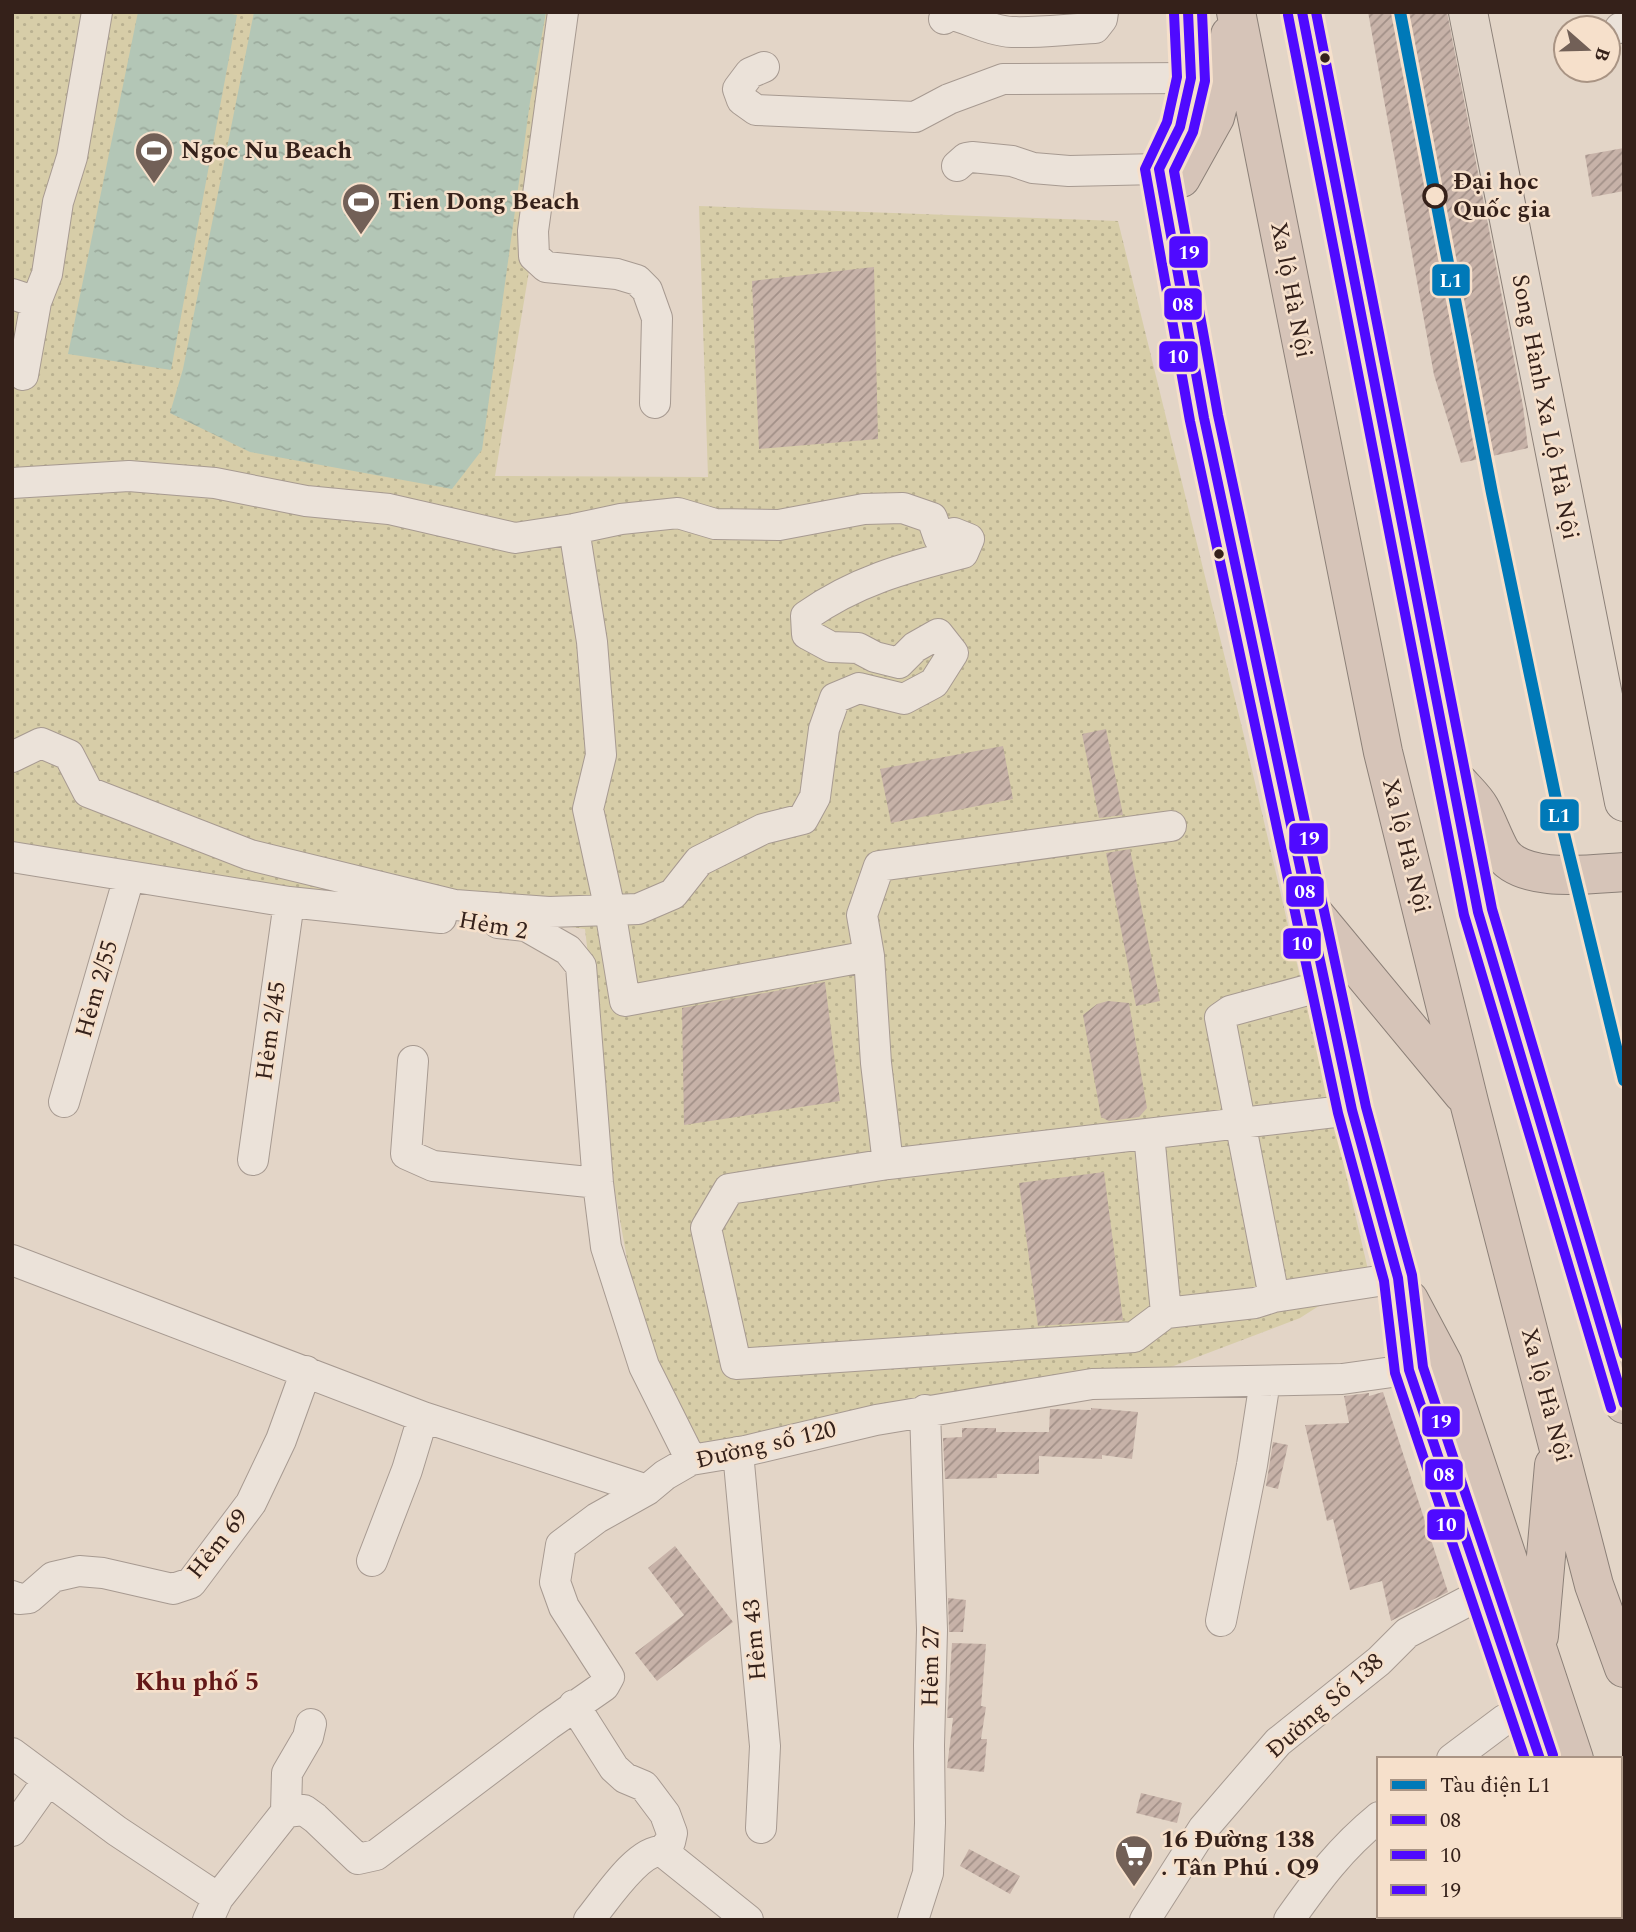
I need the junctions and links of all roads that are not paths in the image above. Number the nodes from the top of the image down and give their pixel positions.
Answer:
1 (97, 12) edge
2 (563, 12) edge
3 (1103, 12) edge
4 (1188, 12) edge
5 (1234, 12) edge
6 (1302, 12) edge
7 (1468, 12) edge
8 (944, 19) dead end
9 (764, 67) dead end
10 (1191, 78) junction
11 (957, 166) dead end
12 (1159, 169) junction
13 (1166, 206) junction
14 (24, 298) edge
15 (23, 375) dead end
16 (655, 403) dead end
17 (12, 483) edge
18 (574, 529) junction
19 (12, 757) edge
20 (1619, 759) edge
21 (1451, 775) junction
22 (1624, 802) edge
23 (1171, 826) dead end
24 (12, 857) edge
25 (1624, 872) edge
26 (129, 877) junction
27 (289, 902) junction
28 (1310, 909) junction
29 (610, 910) junction
30 (869, 956) junction
31 (1326, 985) junction
32 (413, 1061) dead end
33 (64, 1102) dead end
34 (1469, 1102) junction
35 (1352, 1110) junction
36 (1240, 1124) junction
37 (1149, 1134) junction
38 (253, 1160) dead end
39 (888, 1164) junction
40 (598, 1183) junction
41 (12, 1260) edge
42 (1398, 1278) junction
43 (1274, 1297) junction
44 (1166, 1312) junction
45 (1426, 1367) junction
46 (306, 1371) junction
47 (1265, 1381) junction
48 (1624, 1404) edge
49 (925, 1410) junction
50 (423, 1417) junction
51 (1556, 1435) junction
52 (738, 1452) junction
53 (691, 1460) junction
54 (647, 1490) junction
55 (372, 1561) dead end
56 (1499, 1584) junction
57 (12, 1596) edge
58 (1221, 1621) dead end
59 (1538, 1651) junction
60 (1624, 1668) edge
61 (575, 1706) junction
62 (1524, 1711) junction
63 (311, 1724) dead end
64 (12, 1752) edge
65 (1455, 1757) edge
66 (1540, 1757) edge
67 (1573, 1757) edge
68 (48, 1780) junction
69 (286, 1812) junction
70 (1377, 1819) edge
71 (761, 1828) dead end
72 (12, 1831) edge
73 (662, 1851) junction
74 (213, 1909) edge
75 (589, 1920) edge
76 (748, 1920) edge
77 (913, 1920) edge
78 (1145, 1920) edge
79 (1289, 1920) edge

1 - 14 street
2 - 16 street
3 - 8 street
4 - 10 highway
5 - 13 highway
5 - 34 highway, Xa lộ Hà Nội
6 - 21 highway
7 - 20 main road, Song Hành Xa Lộ Hà Nội
9 - 10 street
10 - 12 highway
11 - 12 street
12 - 13 highway
13 - 28 highway
14 - 15 street
17 - 18 street
18 - 29 street
18 - 29 street
19 - 29 street
20 - 22 main road, Song Hành Xa Lộ Hà Nội
21 - 25 highway
21 - 48 highway
23 - 30 street
24 - 26 street, Hẻm 2
26 - 27 street, Hẻm 2
26 - 33 street, Hẻm 2/55
27 - 38 street, Hẻm 2/45
27 - 40 street, Hẻm 2
28 - 31 highway
28 - 34 highway
29 - 30 street
30 - 39 street
31 - 35 highway
31 - 36 street
32 - 40 street
34 - 51 highway, Xa lộ Hà Nội
35 - 36 street
35 - 42 highway
36 - 37 street
36 - 43 street
37 - 39 street
37 - 44 street
39 - 44 street
40 - 53 street, Hẻm 2
41 - 46 street
42 - 43 street
42 - 45 highway
43 - 44 street
45 - 47 street, Đường số 120
45 - 56 highway
46 - 50 street
46 - 57 street, Hẻm 69
47 - 49 street, Đường số 120
47 - 58 street
49 - 52 street, Đường số 120
49 - 77 street, Hẻm 27
50 - 54 street
50 - 55 street
51 - 59 highway
51 - 60 highway, Xa lộ Hà Nội
52 - 53 street, Đường số 120
52 - 71 street, Hẻm 43
53 - 54 street, Đường số 120
54 - 61 street, Đường số 120
56 - 59 highway
56 - 62 highway
56 - 78 street, Đường Số 138
59 - 67 highway
61 - 69 street, Đường số 120
61 - 73 street
62 - 65 street
62 - 66 highway
63 - 69 street
64 - 68 street
68 - 72 street
68 - 74 street
69 - 74 street
70 - 79 street
73 - 75 street
73 - 76 street

